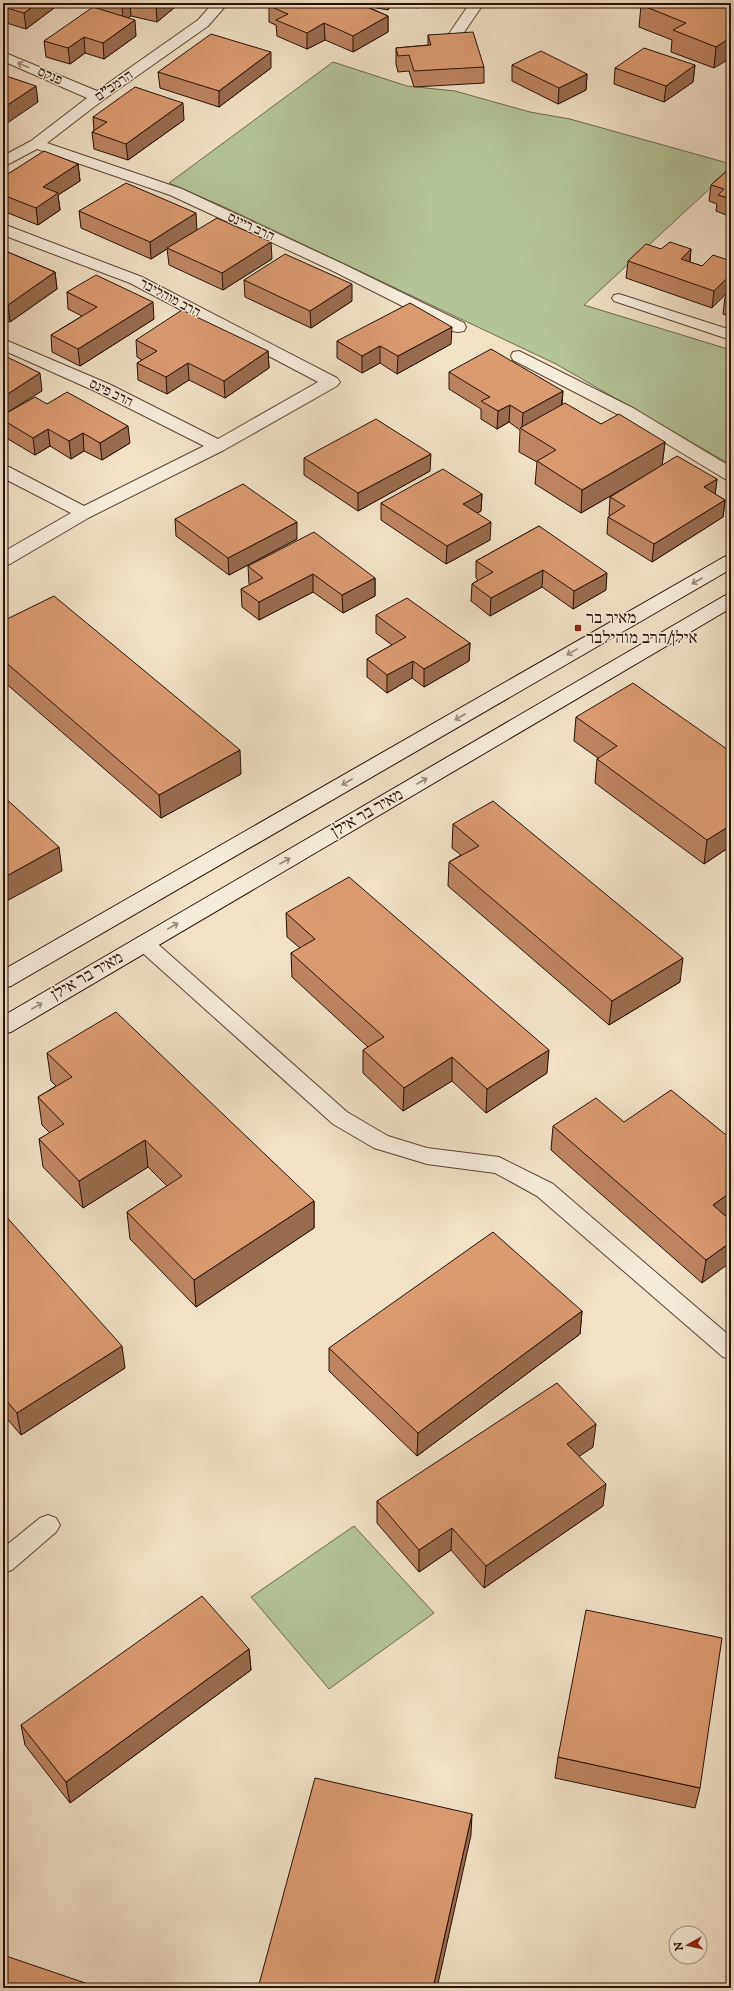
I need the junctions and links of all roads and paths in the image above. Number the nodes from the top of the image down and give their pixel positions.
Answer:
1 (221, 3) edge
2 (477, 3) edge
3 (451, 41) edge
4 (3, 56) edge
5 (98, 97) junction
6 (36, 144) junction
7 (3, 162) edge
8 (3, 229) edge
9 (620, 298) dead end
10 (458, 327) dead end
11 (731, 336) edge
12 (3, 344) edge
13 (519, 356) dead end
14 (218, 446) junction
15 (3, 471) edge
16 (731, 475) edge
17 (84, 513) junction
18 (3, 560) edge
19 (731, 561) edge
20 (731, 600) edge
21 (144, 943) junction
22 (3, 980) edge
23 (3, 1026) edge
24 (731, 1350) edge
25 (48, 1525) dead end
26 (3, 1562) edge

1 - 5 street, הרמב"ם
2 - 3 street
5 -> 4 street, פנקס
5 - 6 street, הרמב"ם
6 - 7 street, הרמב"ם
6 - 10 street, הרב ריינס
8 - 14 street, הרב מוהליבר
9 - 11 lane
12 - 14 street, הרב פינס
13 - 16 street
14 - 17 street
15 - 17 street
17 - 18 street
19 -> 22 street
21 -> 20 street, מאיר בר אילן
23 -> 21 street, מאיר בר אילן
21 - 24 lane
25 - 26 lane

